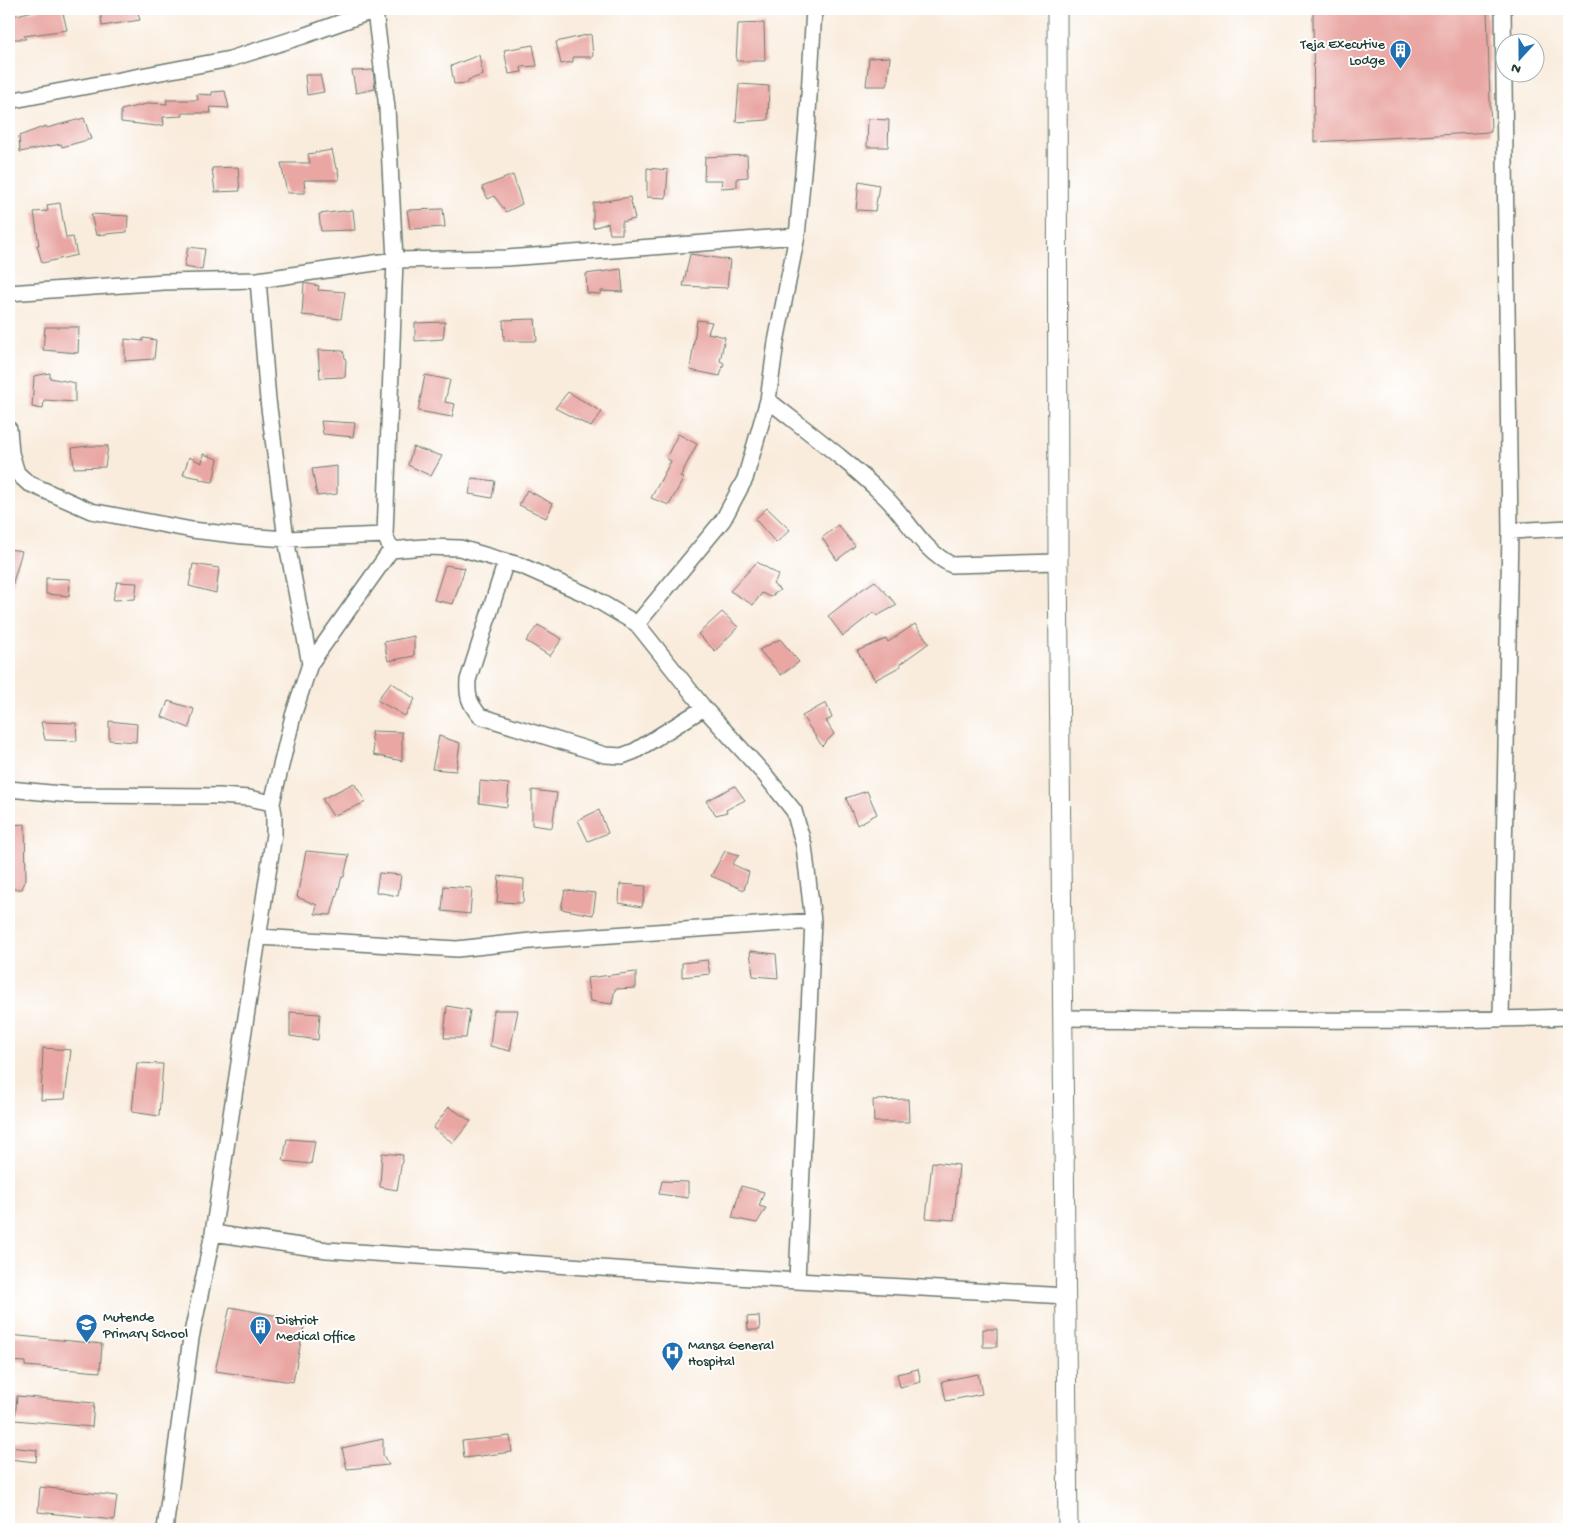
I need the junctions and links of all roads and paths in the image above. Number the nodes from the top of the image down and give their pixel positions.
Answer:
1 (814, 9) edge
2 (1057, 9) edge
3 (1503, 9) edge
4 (376, 10) edge
5 (9, 101) edge
6 (797, 236) junction
7 (395, 260) junction
8 (258, 280) junction
9 (9, 293) edge
10 (768, 400) junction
11 (9, 428) edge
12 (1569, 528) edge
13 (1510, 532) junction
14 (385, 535) junction
15 (286, 539) junction
16 (391, 550) junction
17 (506, 561) junction
18 (1058, 562) junction
19 (637, 624) junction
20 (310, 664) junction
21 (704, 708) junction
22 (9, 789) edge
23 (272, 803) junction
24 (813, 921) junction
25 (259, 937) junction
26 (1569, 1017) edge
27 (1064, 1018) junction
28 (1501, 1019) junction
29 (213, 1234) junction
30 (796, 1280) junction
31 (1066, 1296) junction
32 (164, 1529) edge
33 (1068, 1529) edge

1 - 6 street
2 - 18 main road
3 - 13 street
4 - 5 street
4 - 7 street
6 - 7 street
6 - 10 street
7 - 8 street
7 - 14 street
8 - 9 street
8 - 15 street
10 - 18 street
10 - 19 street
11 - 15 street
12 - 13 street
13 - 28 street
14 - 15 street
14 - 16 street
15 - 20 street
16 - 17 street
16 - 20 street
17 - 19 street
17 - 21 street
18 - 27 main road
19 - 21 street
20 - 23 street
21 - 24 street
22 - 23 street
23 - 25 street
24 - 25 street
24 - 30 street
25 - 29 street
26 - 28 street
27 - 28 street
27 - 31 main road
29 - 30 street
29 - 32 street
30 - 31 street
31 - 33 main road

